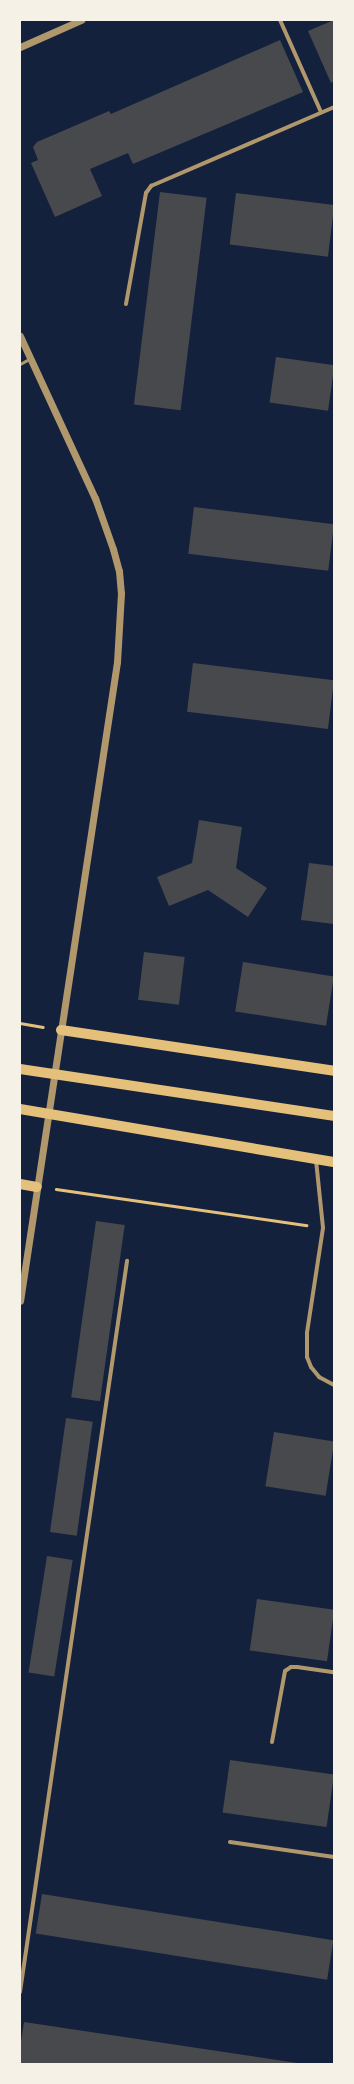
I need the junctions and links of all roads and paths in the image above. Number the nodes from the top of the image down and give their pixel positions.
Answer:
1 (81, 20) edge
2 (280, 20) edge
3 (20, 47) edge
4 (334, 107) edge
5 (321, 112) junction
6 (126, 304) dead end
7 (20, 336) edge
8 (29, 359) junction
9 (20, 364) edge
10 (61, 1030) junction
11 (20, 1069) edge
12 (334, 1071) edge
13 (54, 1074) junction
14 (20, 1109) edge
15 (48, 1113) junction
16 (334, 1116) edge
17 (316, 1160) junction
18 (334, 1162) edge
19 (20, 1184) edge
20 (37, 1186) junction
21 (323, 1228) junction
22 (127, 1261) dead end
23 (20, 1301) edge
24 (334, 1385) edge
25 (334, 1672) edge
26 (272, 1742) dead end
27 (230, 1842) dead end
28 (334, 1856) edge
29 (20, 1992) edge

1 - 3 street
2 - 5 street
4 - 5 street
5 - 6 street
7 - 8 street
8 - 9 lane
8 - 10 street
10 - 12 main road
10 - 13 street
11 - 13 main road
13 - 15 street
13 - 16 main road
14 - 15 main road
15 - 17 main road
15 - 20 street
17 - 18 main road
17 - 21 street
19 - 20 main road
20 - 21 path
20 - 23 street
21 - 24 street
22 - 29 street
25 - 26 street
27 - 28 street

